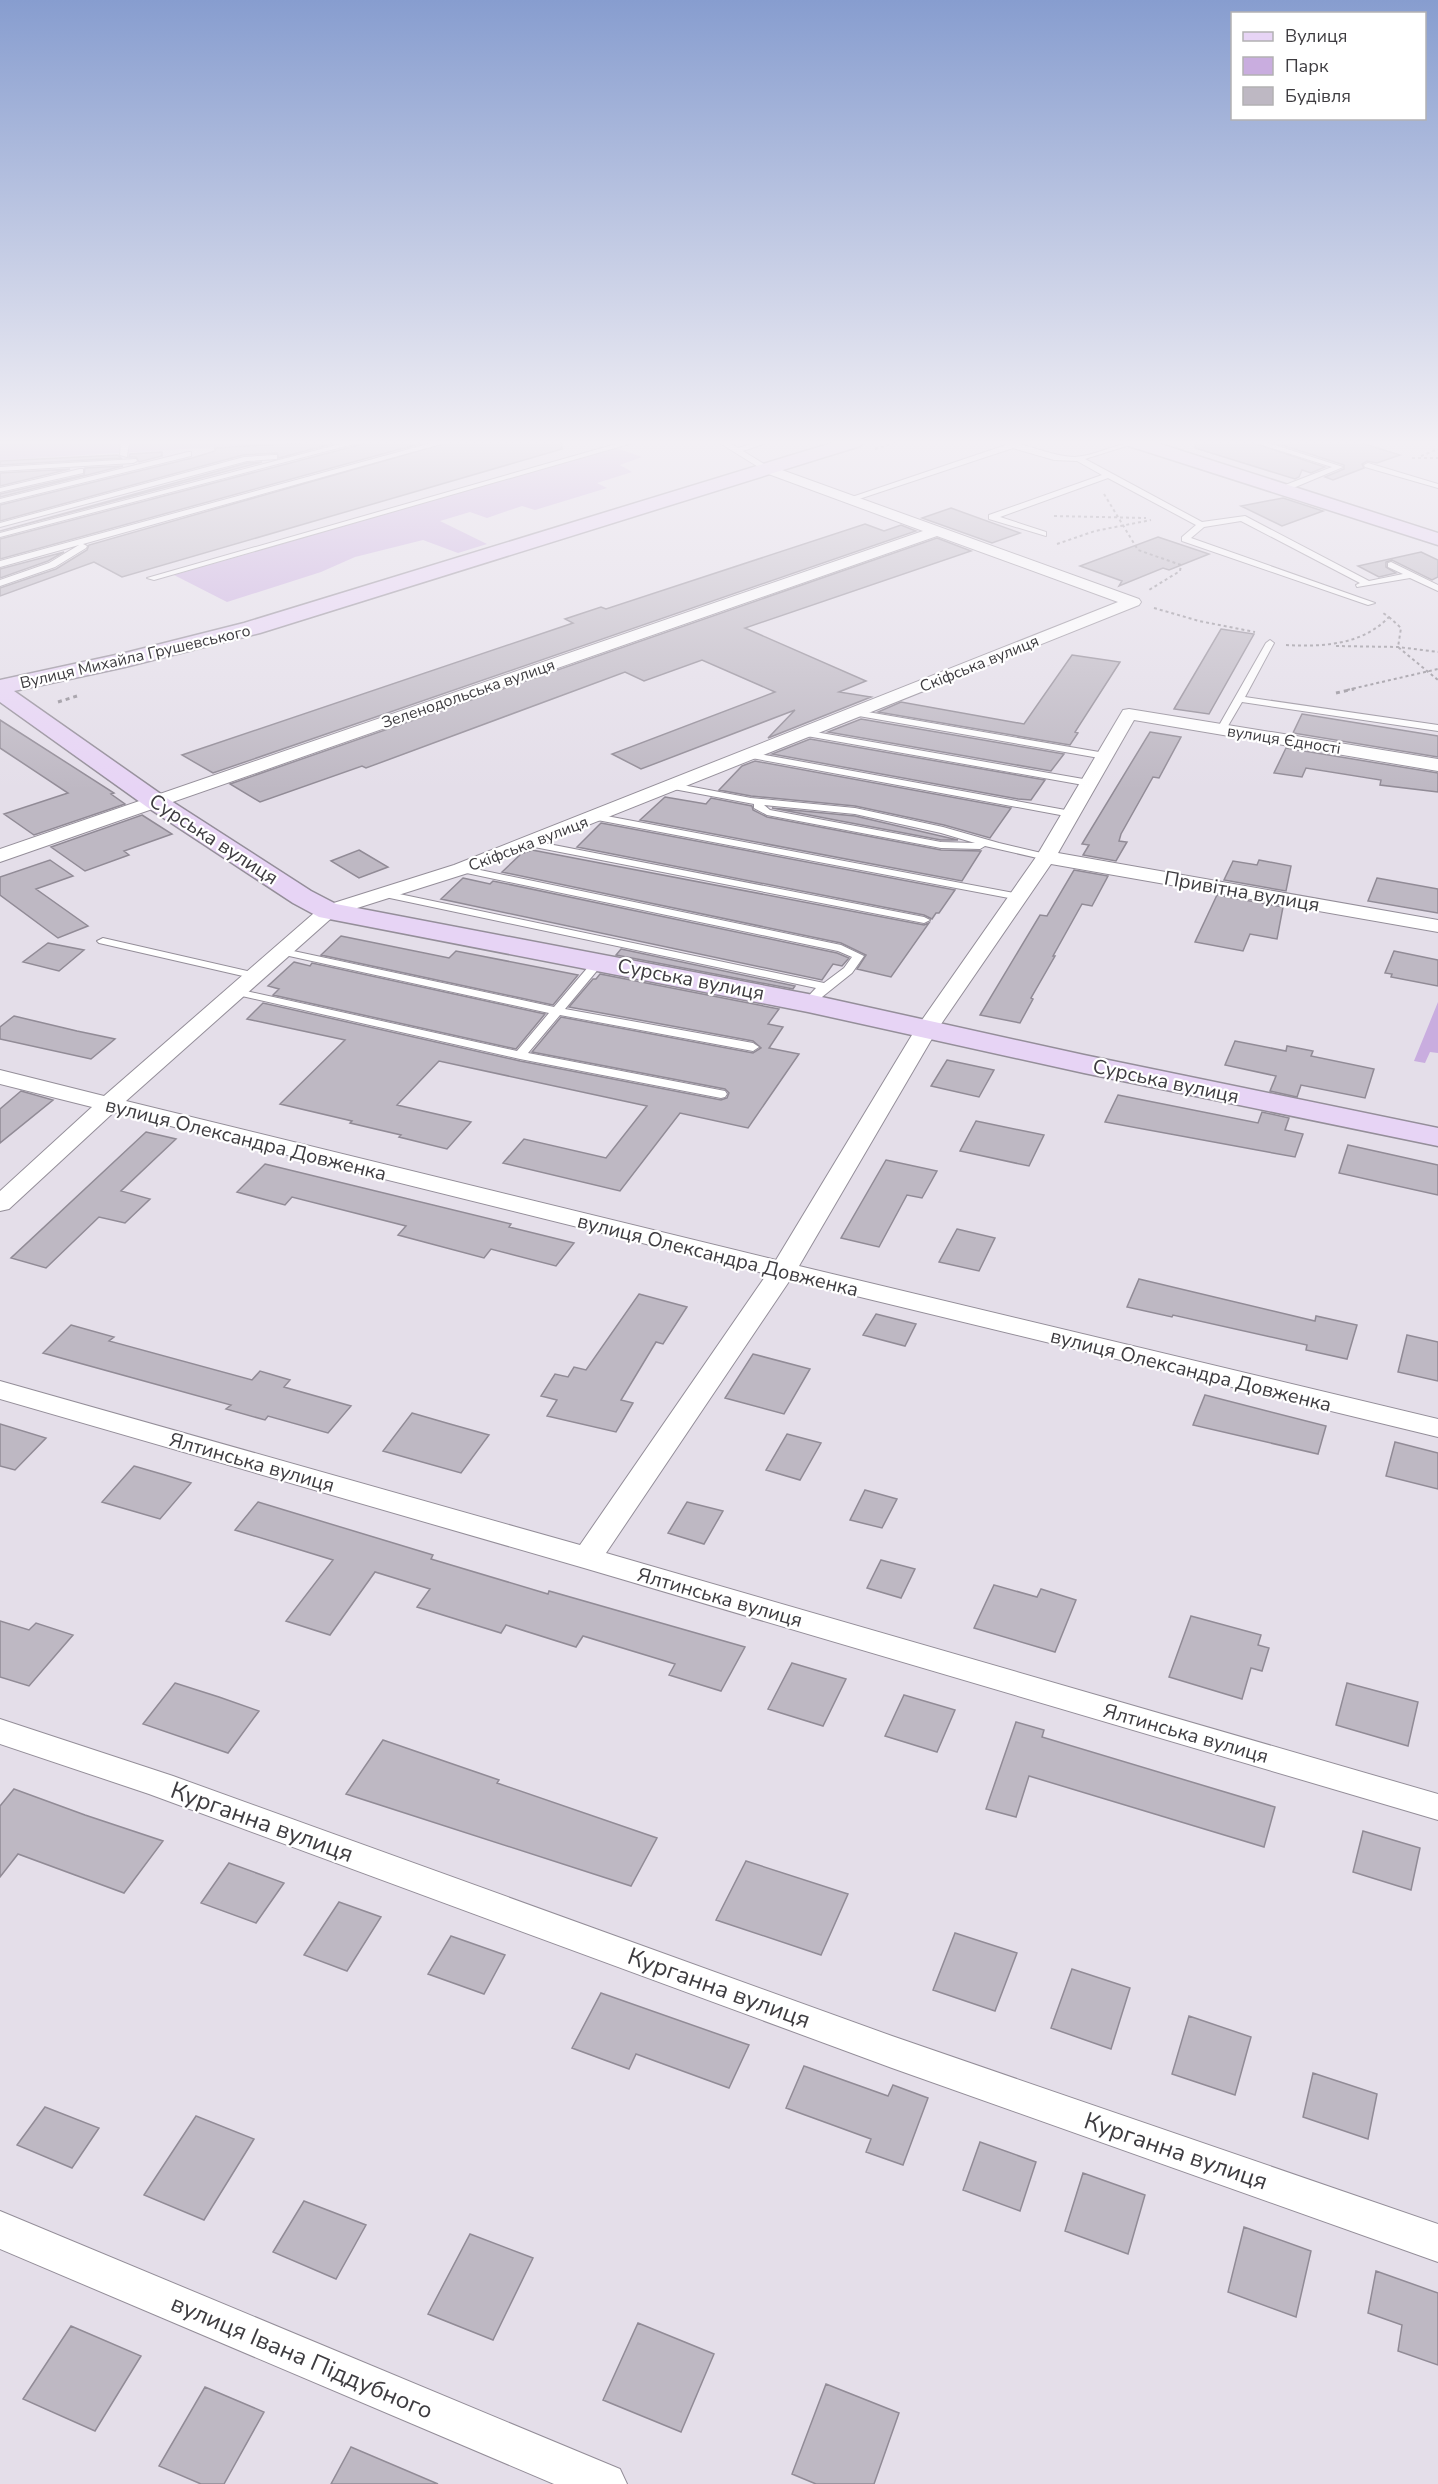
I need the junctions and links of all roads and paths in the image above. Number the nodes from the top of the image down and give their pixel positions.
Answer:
1 (23, 558) edge
2 (64, 558) edge
3 (222, 558) edge
4 (479, 558) edge
5 (859, 558) edge
6 (1010, 558) edge
7 (1159, 558) edge
8 (1240, 558) edge
9 (1319, 558) edge
10 (15, 560) junction
11 (0, 564) edge
12 (1391, 565) dead end
13 (35, 570) junction
14 (1411, 575) junction
15 (151, 578) dead end
16 (0, 583) edge
17 (1367, 583) junction
18 (1438, 588) edge
19 (1338, 592) junction
20 (1132, 602) junction
21 (1371, 603) joint
22 (1389, 617) junction
23 (1269, 643) junction
24 (1323, 646) junction
25 (1398, 647) junction
26 (1438, 652) edge
27 (1438, 669) edge
28 (1427, 672) junction
29 (1438, 680) edge
30 (0, 689) edge
31 (1239, 699) junction
32 (1284, 705) junction
33 (856, 713) junction
34 (1438, 728) edge
35 (1222, 729) junction
36 (804, 734) junction
37 (749, 755) junction
38 (1105, 756) junction
39 (1438, 765) edge
40 (1089, 783) junction
41 (672, 786) junction
42 (751, 801) junction
43 (156, 802) junction
44 (1071, 814) junction
45 (596, 818) junction
46 (528, 843) junction
47 (997, 846) junction
48 (0, 856) edge
49 (1046, 857) junction
50 (461, 869) junction
51 (385, 894) junction
52 (1018, 897) junction
53 (328, 911) junction
54 (924, 920) dead end
55 (1438, 926) edge
56 (103, 941) dead end
57 (284, 952) junction
58 (599, 961) junction
59 (256, 976) junction
60 (237, 992) junction
61 (817, 995) junction
62 (556, 1011) junction
63 (927, 1030) junction
64 (753, 1047) dead end
65 (519, 1055) junction
66 (0, 1077) edge
67 (721, 1094) dead end
68 (108, 1105) junction
69 (1438, 1137) edge
70 (0, 1204) edge
71 (783, 1270) junction
72 (0, 1390) edge
73 (1438, 1428) edge
74 (587, 1558) junction
75 (0, 1731) edge
76 (1438, 1807) edge
77 (0, 2230) edge
78 (1438, 2243) edge
79 (605, 2484) edge

1 - 10 lane
2 - 13 lane
3 - 15 lane
4 - 30 street, Вулиця Михайла Грушевського
5 - 43 street, Зеленодольська вулиця
6 - 20 street
7 - 20 path
8 - 19 lane
9 - 17 lane
10 - 11 lane
10 - 13 lane
12 - 14 lane
13 - 16 lane
14 - 17 lane
14 - 18 lane
17 - 19 lane
19 - 21 lane
20 - 23 path
20 - 33 street, Скіфська вулиця
21 - 22 path
22 - 24 path
22 - 25 path
23 - 24 path
23 - 31 lane
24 - 25 path
25 - 26 path
25 - 28 path
27 - 28 path
28 - 29 path
28 - 32 path
30 - 43 street, Сурська вулиця
31 - 32 lane
31 - 35 lane
32 - 34 lane
33 - 36 street, Скіфська вулиця
33 - 38 lane
35 - 38 street, вулиця Єдності
35 - 39 street, вулиця Єдності
36 - 37 street, Скіфська вулиця
36 - 40 lane
37 - 41 street, Скіфська вулиця
37 - 44 lane
38 - 40 street
40 - 44 street
41 - 42 lane
41 - 45 street, Скіфська вулиця
42 - 47 lane
42 - 47 lane
43 - 48 street, Зеленодольська вулиця
43 - 53 street, Сурська вулиця
44 - 49 street
45 - 46 street, Скіфська вулиця
45 - 52 lane
46 - 50 street, Скіфська вулиця
46 - 54 lane
47 - 49 lane
49 - 52 street
49 - 55 street, Привітна вулиця
50 - 51 street, Скіфська вулиця
50 - 61 lane
51 - 53 street, Скіфська вулиця
51 - 61 lane
52 - 63 street
53 - 57 street, Скіфська вулиця
53 - 58 street, Сурська вулиця
56 - 59 lane
57 - 59 street, Скіфська вулиця
57 - 62 lane
58 - 61 street, Сурська вулиця
58 - 62 lane
59 - 60 street, Скіфська вулиця
60 - 65 lane
60 - 68 street, Скіфська вулиця
61 - 63 street, Сурська вулиця
62 - 64 lane
62 - 65 lane
63 - 69 street, Сурська вулиця
63 - 71 street
65 - 67 lane
66 - 68 street, вулиця Олександра Довженка
68 - 70 street, Скіфська вулиця
68 - 71 street, вулиця Олександра Довженка
71 - 73 street, вулиця Олександра Довженка
71 - 74 street
72 - 74 street, Ялтинська вулиця
74 - 76 street, Ялтинська вулиця
75 - 78 street, Курганна вулиця
77 - 79 street, вулиця Івана Піддубного

